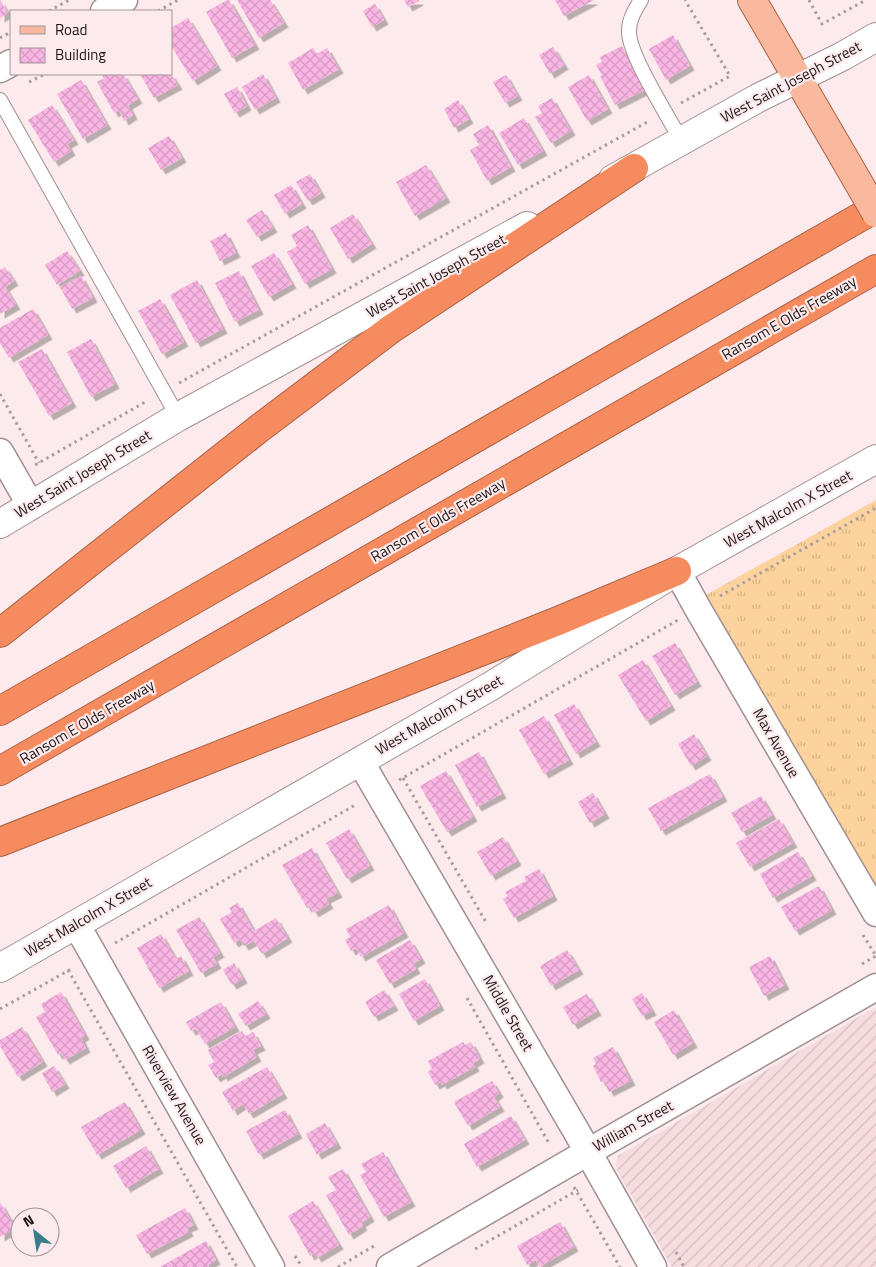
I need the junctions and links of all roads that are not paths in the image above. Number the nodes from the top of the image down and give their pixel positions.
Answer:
1 (124, 0) edge
2 (642, 0) edge
3 (752, 0) edge
4 (106, 10) edge
5 (876, 37) edge
6 (798, 77) junction
7 (0, 100) edge
8 (682, 142) junction
9 (634, 168) junction
10 (876, 208) edge
11 (876, 213) edge
12 (876, 269) edge
13 (178, 417) junction
14 (0, 452) edge
15 (876, 459) edge
16 (31, 506) junction
17 (0, 524) edge
18 (677, 571) junction
19 (0, 633) edge
20 (0, 710) edge
21 (360, 761) junction
22 (0, 771) edge
23 (0, 842) edge
24 (876, 913) edge
25 (76, 924) junction
26 (0, 968) edge
27 (876, 987) edge
28 (588, 1152) junction
29 (271, 1267) edge
30 (390, 1267) edge
31 (653, 1267) edge

1 - 4 street
2 - 8 lane
3 - 6 main road
5 - 6 main road, West Saint Joseph Street
6 - 8 main road, West Saint Joseph Street
6 - 11 main road, bridge
7 - 13 lane
8 - 9 main road, West Saint Joseph Street
9 - 13 main road, West Saint Joseph Street
9 - 19 highway
10 - 20 highway
12 - 22 highway, Ransom E Olds Freeway
13 - 16 main road, West Saint Joseph Street
14 - 16 street
15 - 18 main road, West Malcolm X Street
16 - 17 main road, West Saint Joseph Street
18 - 21 main road, West Malcolm X Street
18 - 23 highway
18 - 24 street, Max Avenue
21 - 25 main road, West Malcolm X Street
21 - 28 street, Middle Street
25 - 26 main road, West Malcolm X Street
25 - 29 street, Riverview Avenue
27 - 28 street, William Street
28 - 30 street, William Street
28 - 31 street, Middle Street

